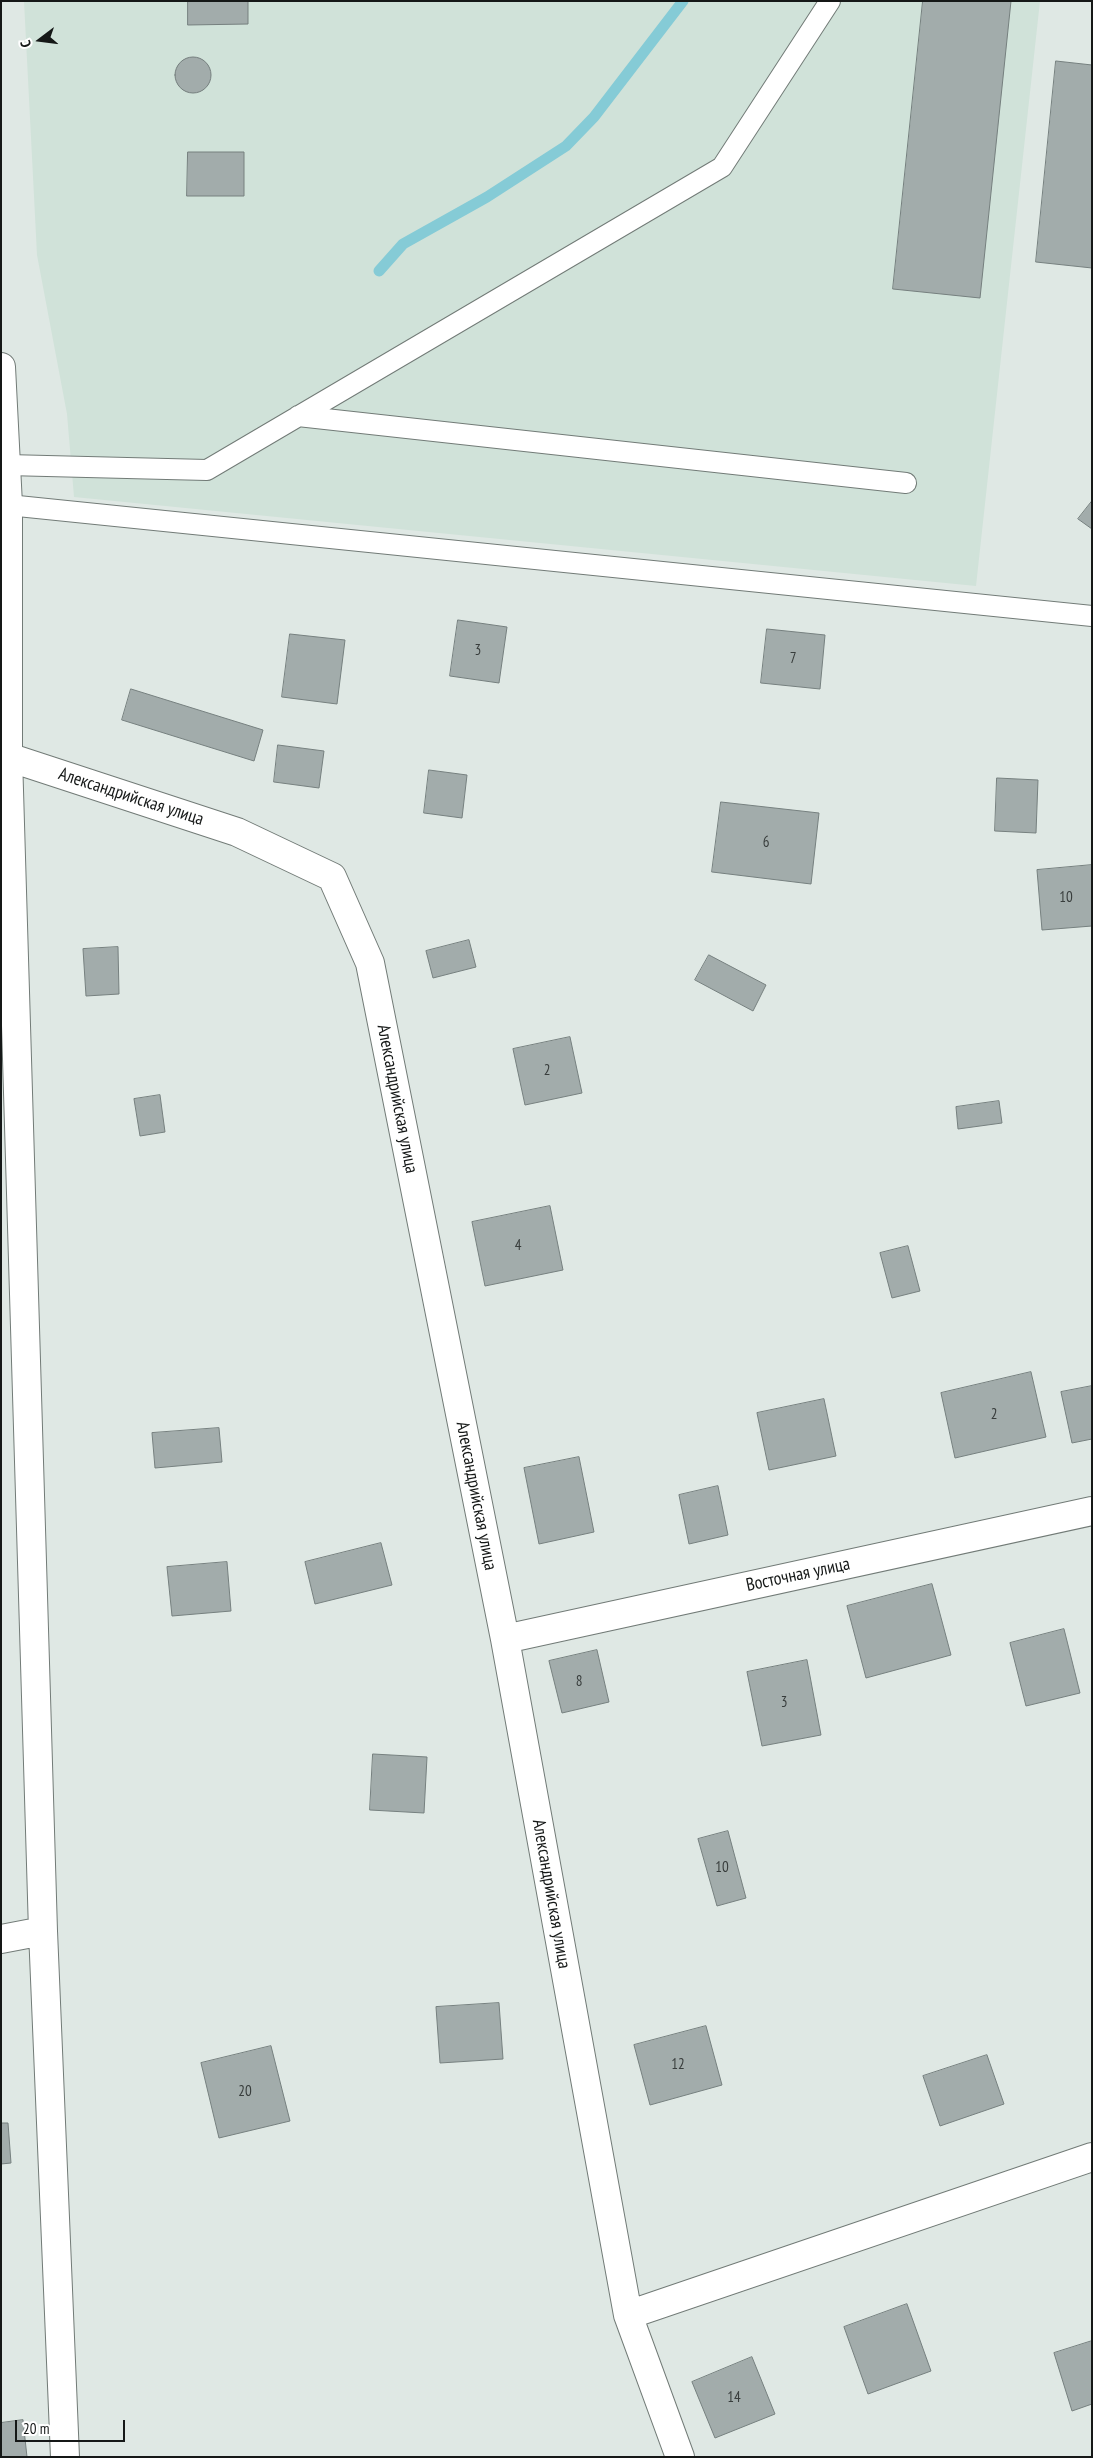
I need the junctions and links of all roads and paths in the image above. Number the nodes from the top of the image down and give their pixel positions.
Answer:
1 (830, 1) edge
2 (1, 367) edge
3 (298, 416) junction
4 (7, 465) junction
5 (906, 483) dead end
6 (5, 503) edge
7 (1092, 616) edge
8 (8, 757) junction
9 (1092, 1511) edge
10 (505, 1639) junction
11 (42, 1931) junction
12 (1, 1940) edge
13 (1092, 2157) edge
14 (628, 2315) junction
15 (65, 2457) edge
16 (680, 2457) edge

1 - 3 lane
2 - 4 street
3 - 4 lane
3 - 5 lane
4 - 6 street
6 - 7 lane
6 - 8 street
8 - 10 street, Александрийская улица
8 - 11 street
9 - 10 street, Восточная улица
10 - 14 street, Александрийская улица
11 - 12 street
11 - 15 street
13 - 14 street
14 - 16 street, Александрийская улица

